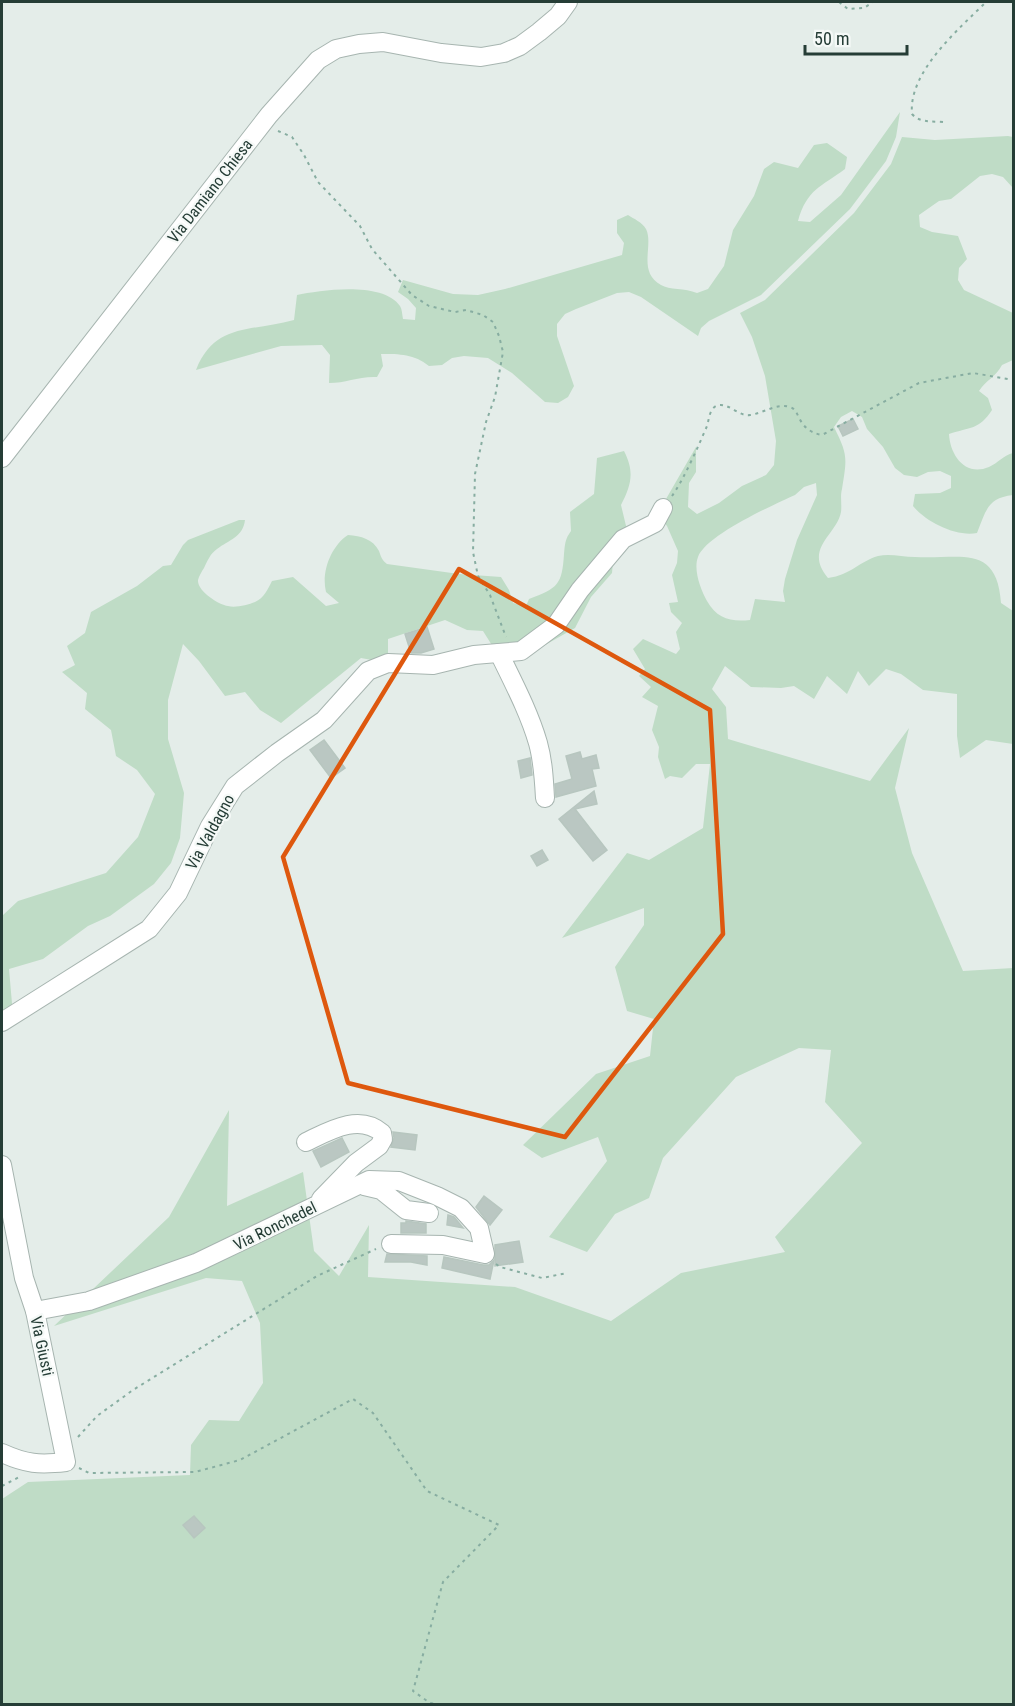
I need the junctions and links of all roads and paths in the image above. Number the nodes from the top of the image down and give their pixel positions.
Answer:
1 (568, 2) edge
2 (839, 2) edge
3 (873, 2) edge
4 (986, 2) edge
5 (943, 122) dead end
6 (261, 126) junction
7 (1014, 380) edge
8 (2, 458) edge
9 (663, 508) joint
10 (507, 653) junction
11 (545, 798) dead end
12 (2, 1022) edge
13 (306, 1142) dead end
14 (2, 1166) edge
15 (360, 1185) junction
16 (4, 1187) edge
17 (313, 1207) junction
18 (429, 1213) dead end
19 (391, 1244) joint
20 (485, 1254) junction
21 (567, 1273) dead end
22 (34, 1311) junction
23 (2, 1453) edge
24 (66, 1462) junction
25 (436, 1704) edge

1 - 6 street, Via Damiano Chiesa
2 - 3 path
4 - 5 path
6 - 8 street, Via Damiano Chiesa
6 - 10 path
7 - 9 path
9 - 10 street, Via Valdagno
10 - 11 street
10 - 12 street, Via Valdagno
13 - 17 street
14 - 16 street, Via Giusti
15 - 17 street, Via Ronchedel
15 - 18 street
15 - 20 street, Via Ronchedel
16 - 22 street, Via Giusti
17 - 22 street, Via Ronchedel
19 - 20 street
19 - 24 path
20 - 21 path
22 - 24 street, Via Giusti
23 - 24 street
24 - 25 path

